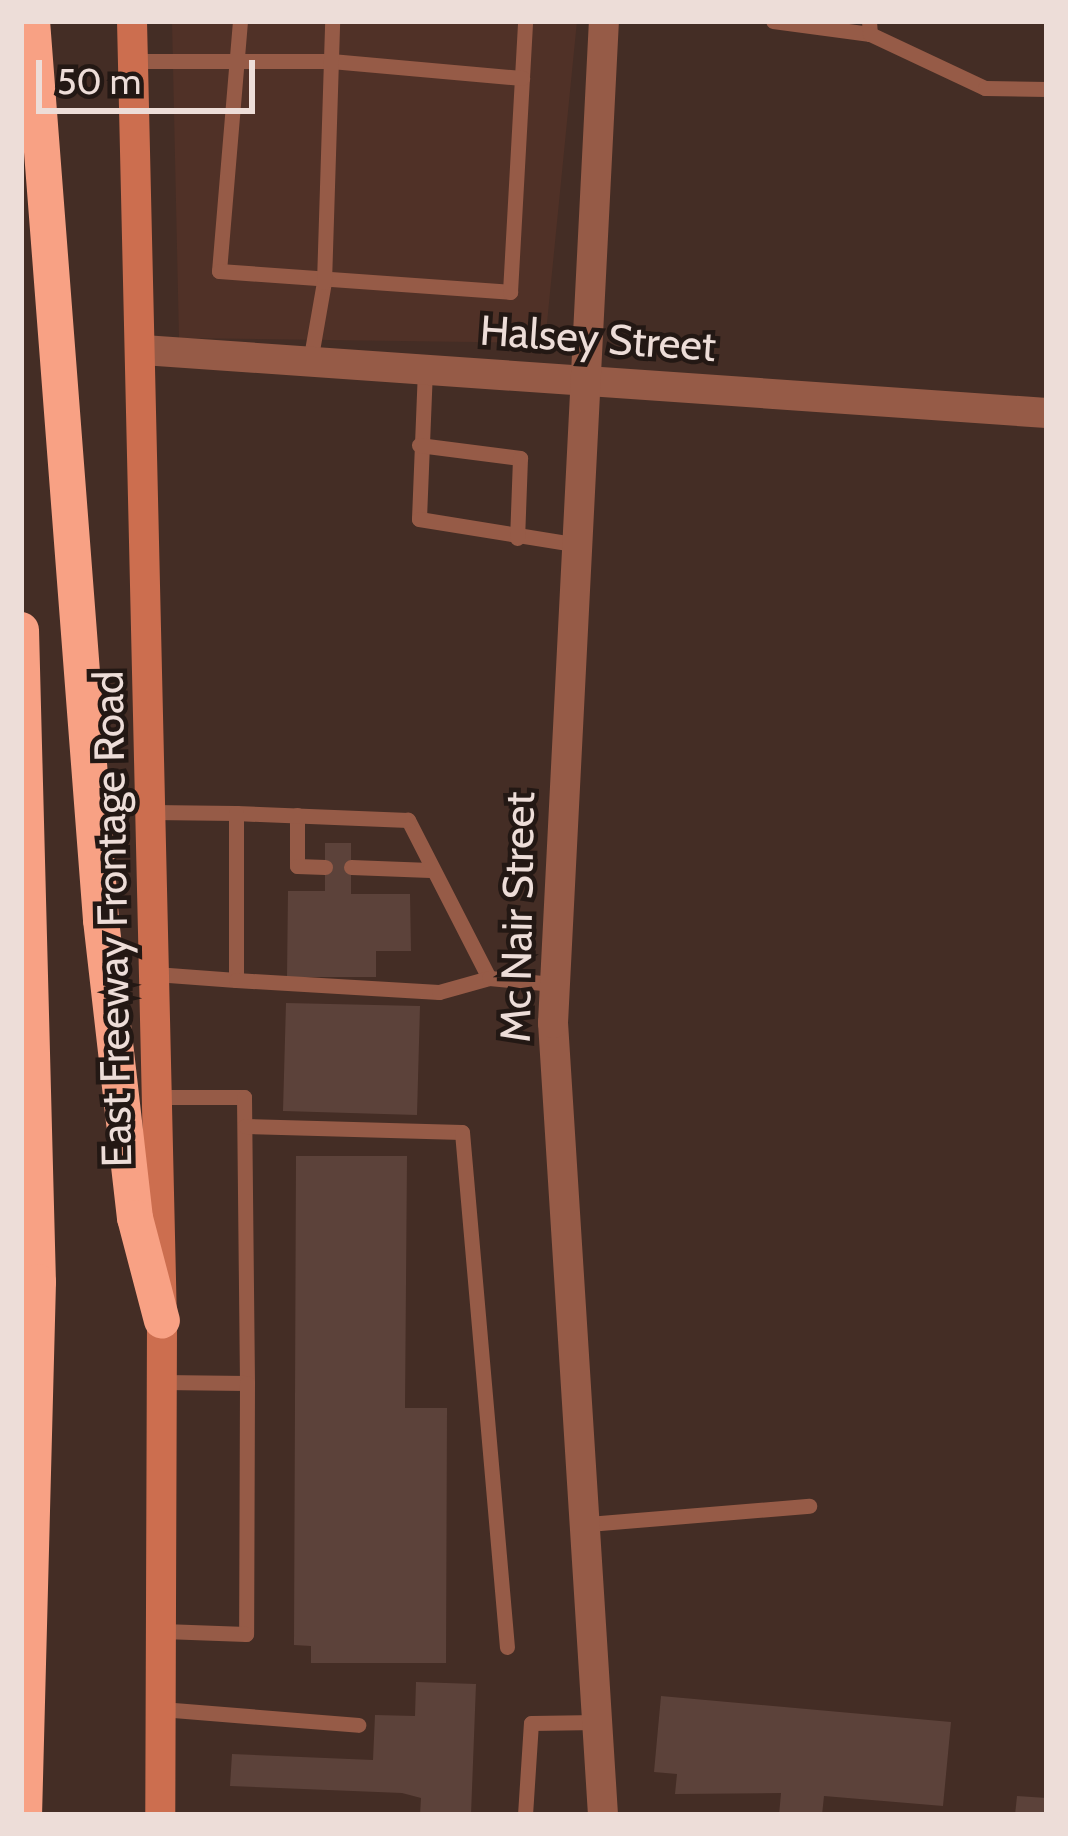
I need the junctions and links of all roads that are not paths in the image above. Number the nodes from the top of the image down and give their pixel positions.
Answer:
1 (32, 21) edge
2 (132, 21) edge
3 (240, 21) edge
4 (332, 21) edge
5 (525, 21) edge
6 (604, 21) edge
7 (773, 21) edge
8 (869, 28) edge
9 (238, 58) junction
10 (133, 61) junction
11 (331, 61) junction
12 (522, 78) junction
13 (1047, 89) edge
14 (324, 282) junction
15 (143, 350) junction
16 (310, 362) junction
17 (425, 369) junction
18 (583, 379) junction
19 (1047, 412) edge
20 (419, 445) junction
21 (518, 538) junction
22 (574, 544) junction
23 (21, 630) edge
24 (152, 812) junction
25 (236, 813) junction
26 (297, 815) junction
27 (325, 867) dead end
28 (351, 867) dead end
29 (430, 870) junction
30 (155, 974) junction
31 (489, 978) junction
32 (236, 980) junction
33 (554, 984) junction
34 (158, 1097) junction
35 (244, 1126) junction
36 (162, 1321) junction
37 (162, 1382) junction
38 (247, 1383) junction
39 (809, 1506) dead end
40 (588, 1524) junction
41 (163, 1630) junction
42 (507, 1647) dead end
43 (160, 1709) junction
44 (602, 1722) junction
45 (358, 1725) dead end
46 (24, 1815) edge
47 (160, 1815) edge
48 (526, 1815) edge
49 (603, 1815) edge

1 - 36 highway
2 - 10 main road, East Freeway Frontage Road
3 - 9 lane
4 - 11 lane
5 - 12 lane
6 - 18 street, Mc Nair Street
7 - 8 lane
8 - 13 lane
9 - 10 lane
9 - 11 lane
9 - 14 lane
10 - 15 main road, East Freeway Frontage Road
11 - 12 lane
11 - 14 lane
12 - 14 lane
14 - 16 lane
15 - 16 street, Halsey Street
15 - 24 main road, East Freeway Frontage Road
16 - 17 street, Halsey Street
17 - 18 street, Halsey Street
17 - 20 lane
18 - 19 street, Halsey Street
18 - 22 street, Mc Nair Street
20 - 21 lane
20 - 21 lane
21 - 22 lane
22 - 33 street, Mc Nair Street
23 - 46 highway
24 - 25 lane
24 - 30 main road, East Freeway Frontage Road
25 - 26 lane
25 - 32 lane
26 - 27 lane
26 - 29 lane
28 - 29 lane
29 - 31 lane
30 - 32 lane
30 - 34 main road, East Freeway Frontage Road
31 - 32 lane
31 - 33 lane
33 - 40 street, Mc Nair Street
34 - 35 lane
34 - 36 main road, East Freeway Frontage Road
35 - 38 lane
35 - 42 lane
36 - 37 main road, East Freeway Frontage Road
37 - 38 lane
37 - 41 main road, East Freeway Frontage Road
38 - 41 lane
39 - 40 lane
40 - 44 street, Mc Nair Street
41 - 43 main road, East Freeway Frontage Road
43 - 45 lane
43 - 47 main road, East Freeway Frontage Road
44 - 48 lane
44 - 49 street, Mc Nair Street

